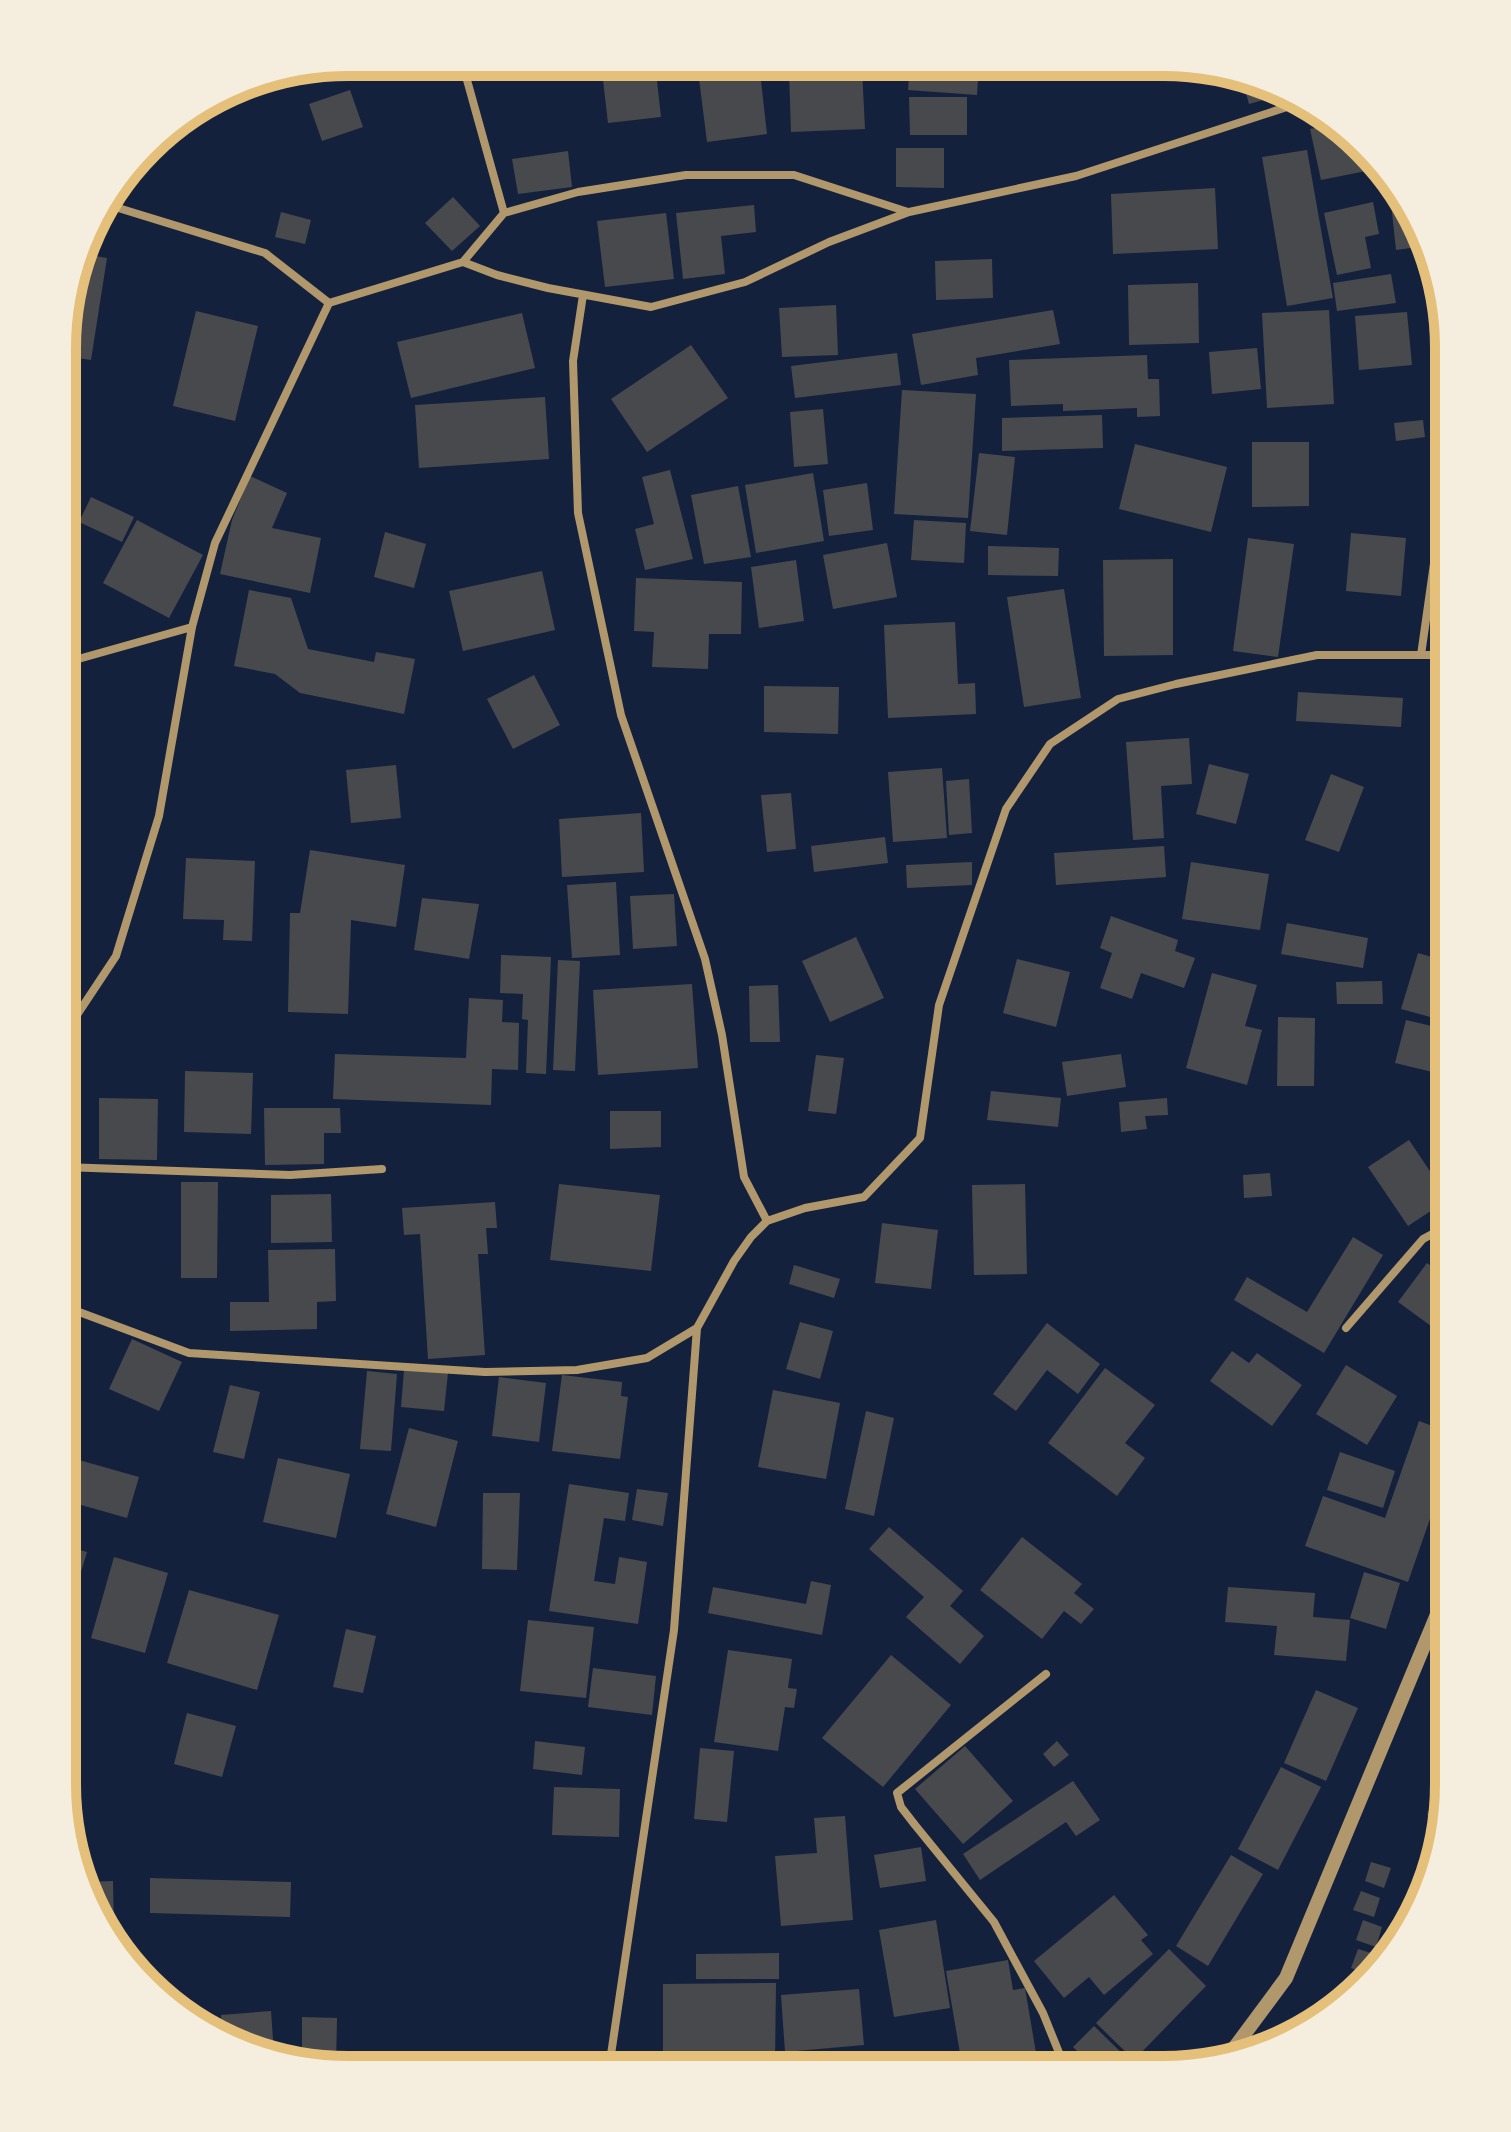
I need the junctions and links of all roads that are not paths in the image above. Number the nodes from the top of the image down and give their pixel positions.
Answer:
1 (466, 77) edge
2 (1288, 107) edge
3 (115, 207) edge
4 (909, 212) junction
5 (504, 213) junction
6 (463, 262) junction
7 (583, 295) junction
8 (329, 303) junction
9 (1435, 558) edge
10 (192, 627) junction
11 (1421, 655) junction
12 (1435, 655) edge
13 (76, 660) edge
14 (76, 1016) edge
15 (76, 1167) edge
16 (382, 1169) dead end
17 (767, 1221) junction
18 (1434, 1233) edge
19 (76, 1311) edge
20 (697, 1328) junction
21 (1346, 1328) dead end
22 (1434, 1621) edge
23 (1046, 1674) dead end
24 (1235, 2047) edge
25 (611, 2056) edge
26 (1060, 2056) edge

1 - 5 street
2 - 4 street
3 - 8 street
4 - 5 street
4 - 7 street
5 - 6 street
6 - 7 street
6 - 8 street
7 - 17 street
8 - 10 street
9 - 11 street
10 - 13 street
10 - 14 street
11 - 12 street
11 - 17 street
15 - 16 street
17 - 20 street
18 - 21 street
19 - 20 street
20 - 25 street
22 - 24 street
23 - 26 street

